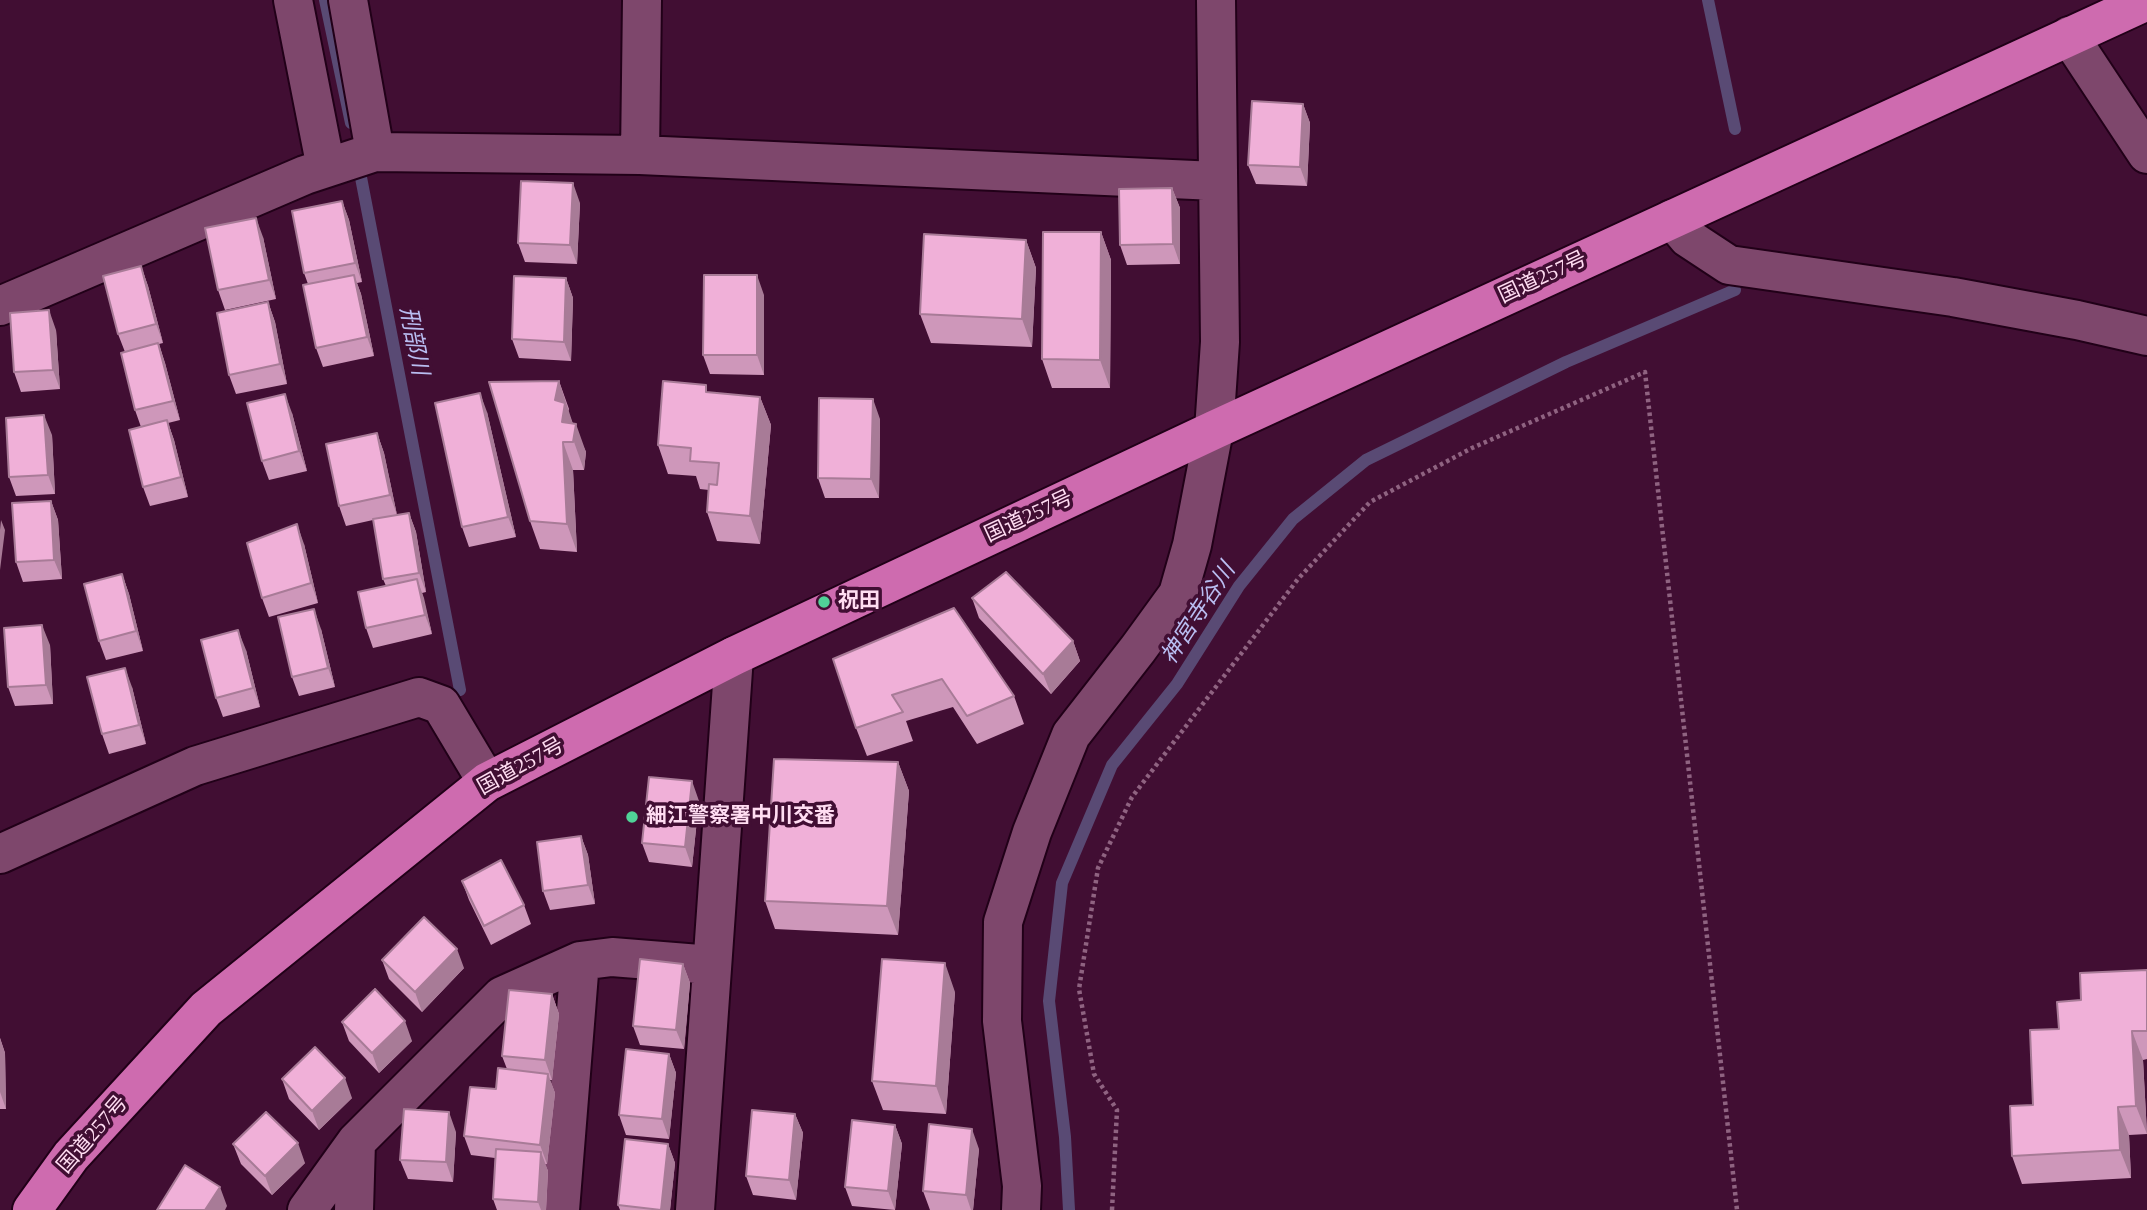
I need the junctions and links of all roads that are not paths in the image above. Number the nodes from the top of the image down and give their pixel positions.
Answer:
1 (293, 0) edge
2 (348, 0) edge
3 (642, 0) edge
4 (1216, 0) edge
5 (2147, 1) edge
6 (2069, 36) junction
7 (2147, 154) edge
8 (640, 155) junction
9 (355, 159) junction
10 (1216, 181) junction
11 (1672, 219) junction
12 (0, 306) edge
13 (2147, 337) edge
14 (1214, 430) junction
15 (734, 656) junction
16 (487, 782) junction
17 (0, 854) edge
18 (579, 961) junction
19 (712, 965) junction
20 (356, 1142) junction
21 (32, 1210) edge
22 (307, 1210) edge
23 (354, 1210) edge
24 (560, 1210) edge
25 (695, 1210) edge
26 (1021, 1210) edge

1 - 9 street
2 - 9 street
3 - 8 street
4 - 10 street
5 - 6 highway, 国道257号
6 - 7 street
6 - 11 highway, 国道257号
8 - 9 street
8 - 10 street
9 - 12 street
10 - 14 street
11 - 13 street
11 - 14 highway, 国道257号
14 - 15 highway, 国道257号
14 - 26 street
15 - 16 highway, 国道257号
15 - 19 street
16 - 17 street
16 - 21 highway, 国道257号
18 - 19 street
18 - 20 street
18 - 24 street
19 - 25 street
20 - 22 street
20 - 23 street

